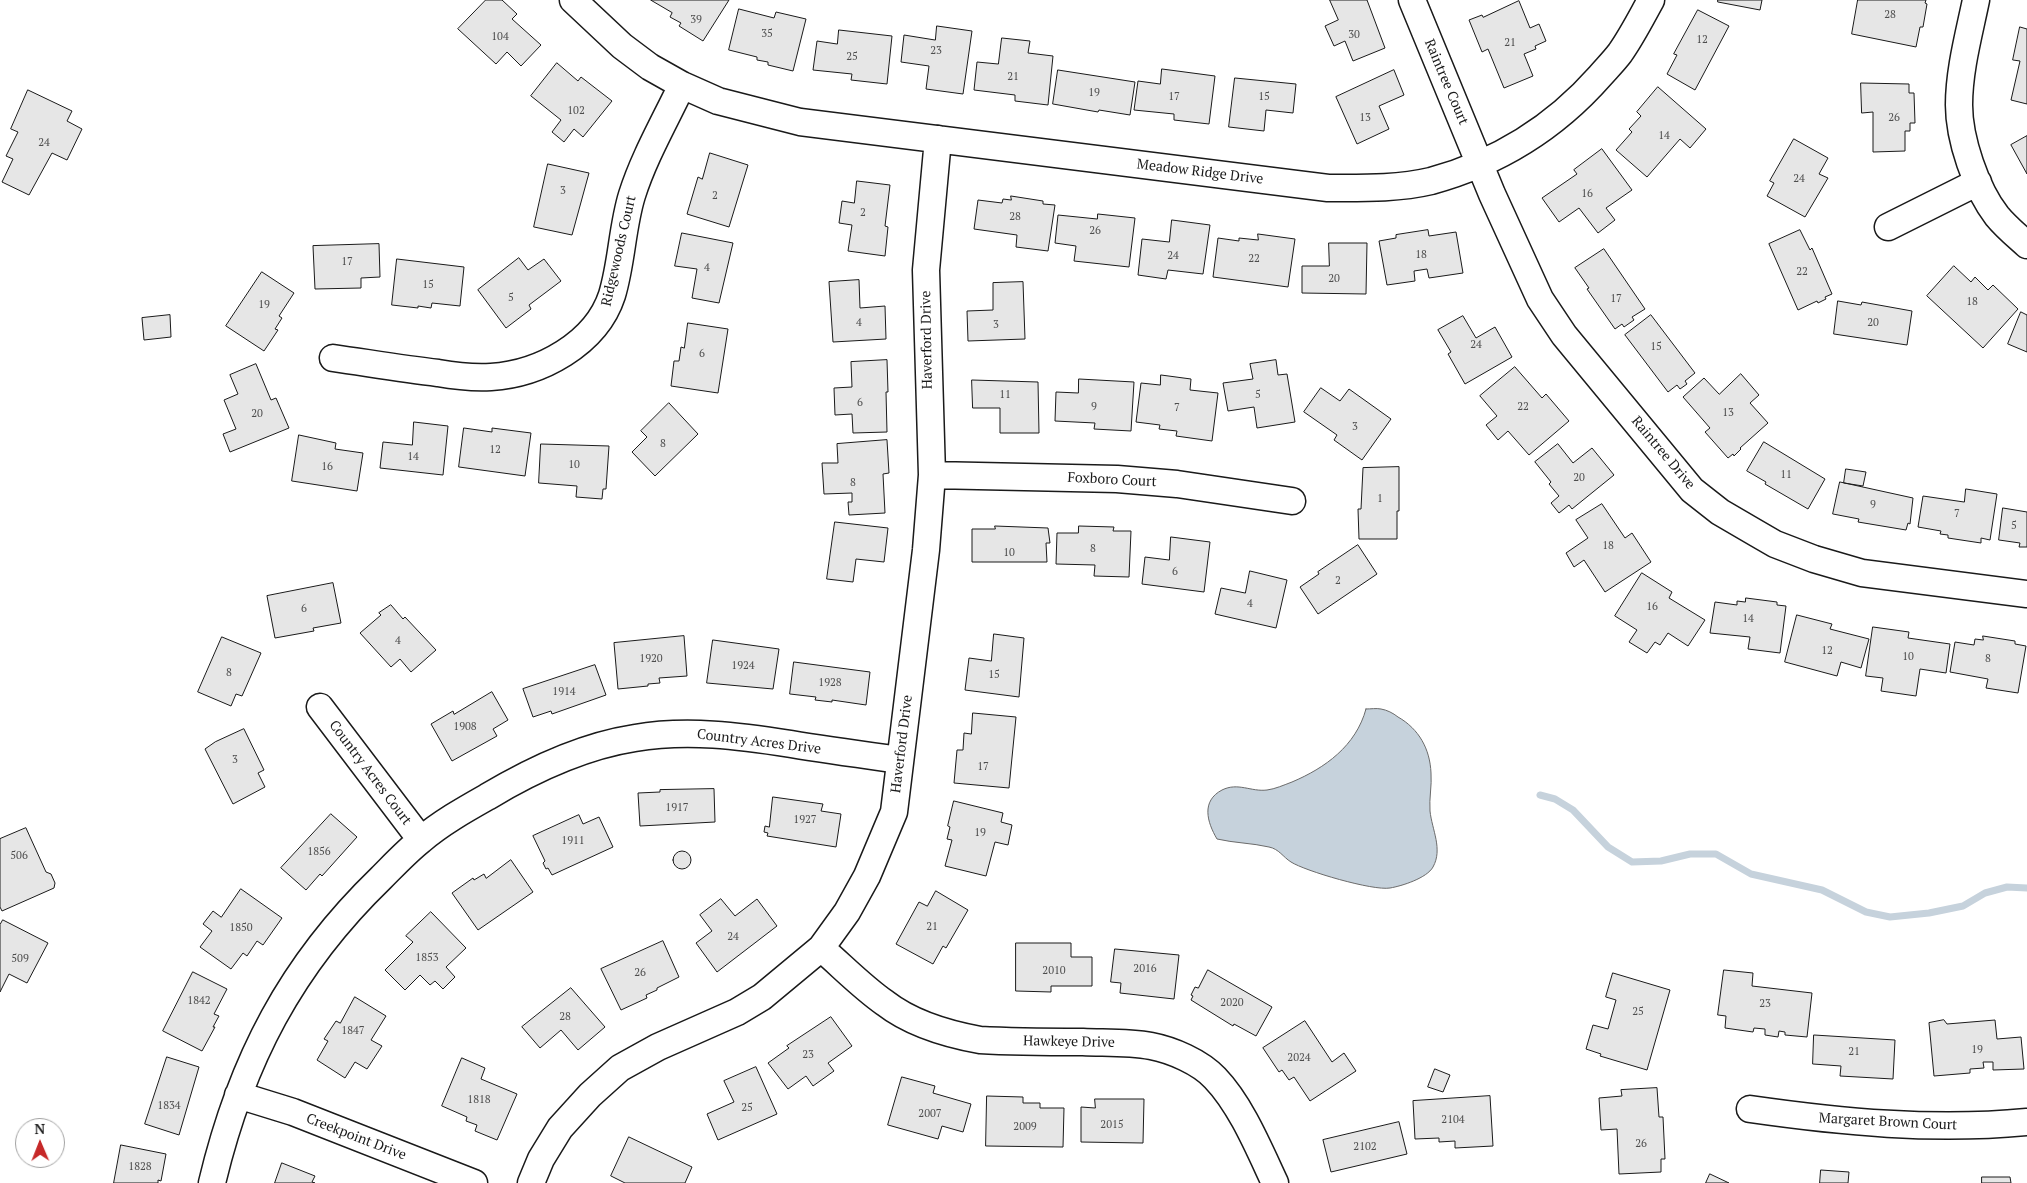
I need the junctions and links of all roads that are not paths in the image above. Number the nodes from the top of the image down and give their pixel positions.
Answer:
1 (573, 0) edge
2 (1412, 0) edge
3 (1651, 0) edge
4 (1976, 0) edge
5 (682, 85) junction
6 (938, 139) junction
7 (1480, 164) junction
8 (1978, 182) junction
9 (1888, 227) dead end
10 (2027, 245) edge
11 (333, 358) dead end
12 (932, 475) junction
13 (1292, 501) dead end
14 (2027, 594) edge
15 (320, 707) dead end
16 (900, 760) junction
17 (421, 840) junction
18 (821, 948) junction
19 (238, 1095) junction
20 (1750, 1109) dead end
21 (2027, 1122) edge
22 (212, 1183) edge
23 (474, 1183) edge
24 (531, 1183) edge
25 (1275, 1183) edge

1 - 5 street, Meadow Ridge Drive
2 - 7 street, Raintree Court
3 - 7 street, Meadow Ridge Drive
4 - 8 street
5 - 6 street, Meadow Ridge Drive
5 - 11 street, Ridgewoods Court
6 - 7 street, Meadow Ridge Drive
6 - 12 street, Haverford Drive
7 - 14 street, Raintree Drive
8 - 9 street
8 - 10 street
12 - 13 street, Foxboro Court
12 - 16 street, Haverford Drive
15 - 17 street, Country Acres Court
16 - 17 street, Country Acres Drive
16 - 18 street, Haverford Drive
17 - 19 street, Country Acres Drive
18 - 24 street, Haverford Drive
18 - 25 street, Hawkeye Drive
19 - 22 street, Country Acres Drive
19 - 23 street, Creekpoint Drive
20 - 21 street, Margaret Brown Court

